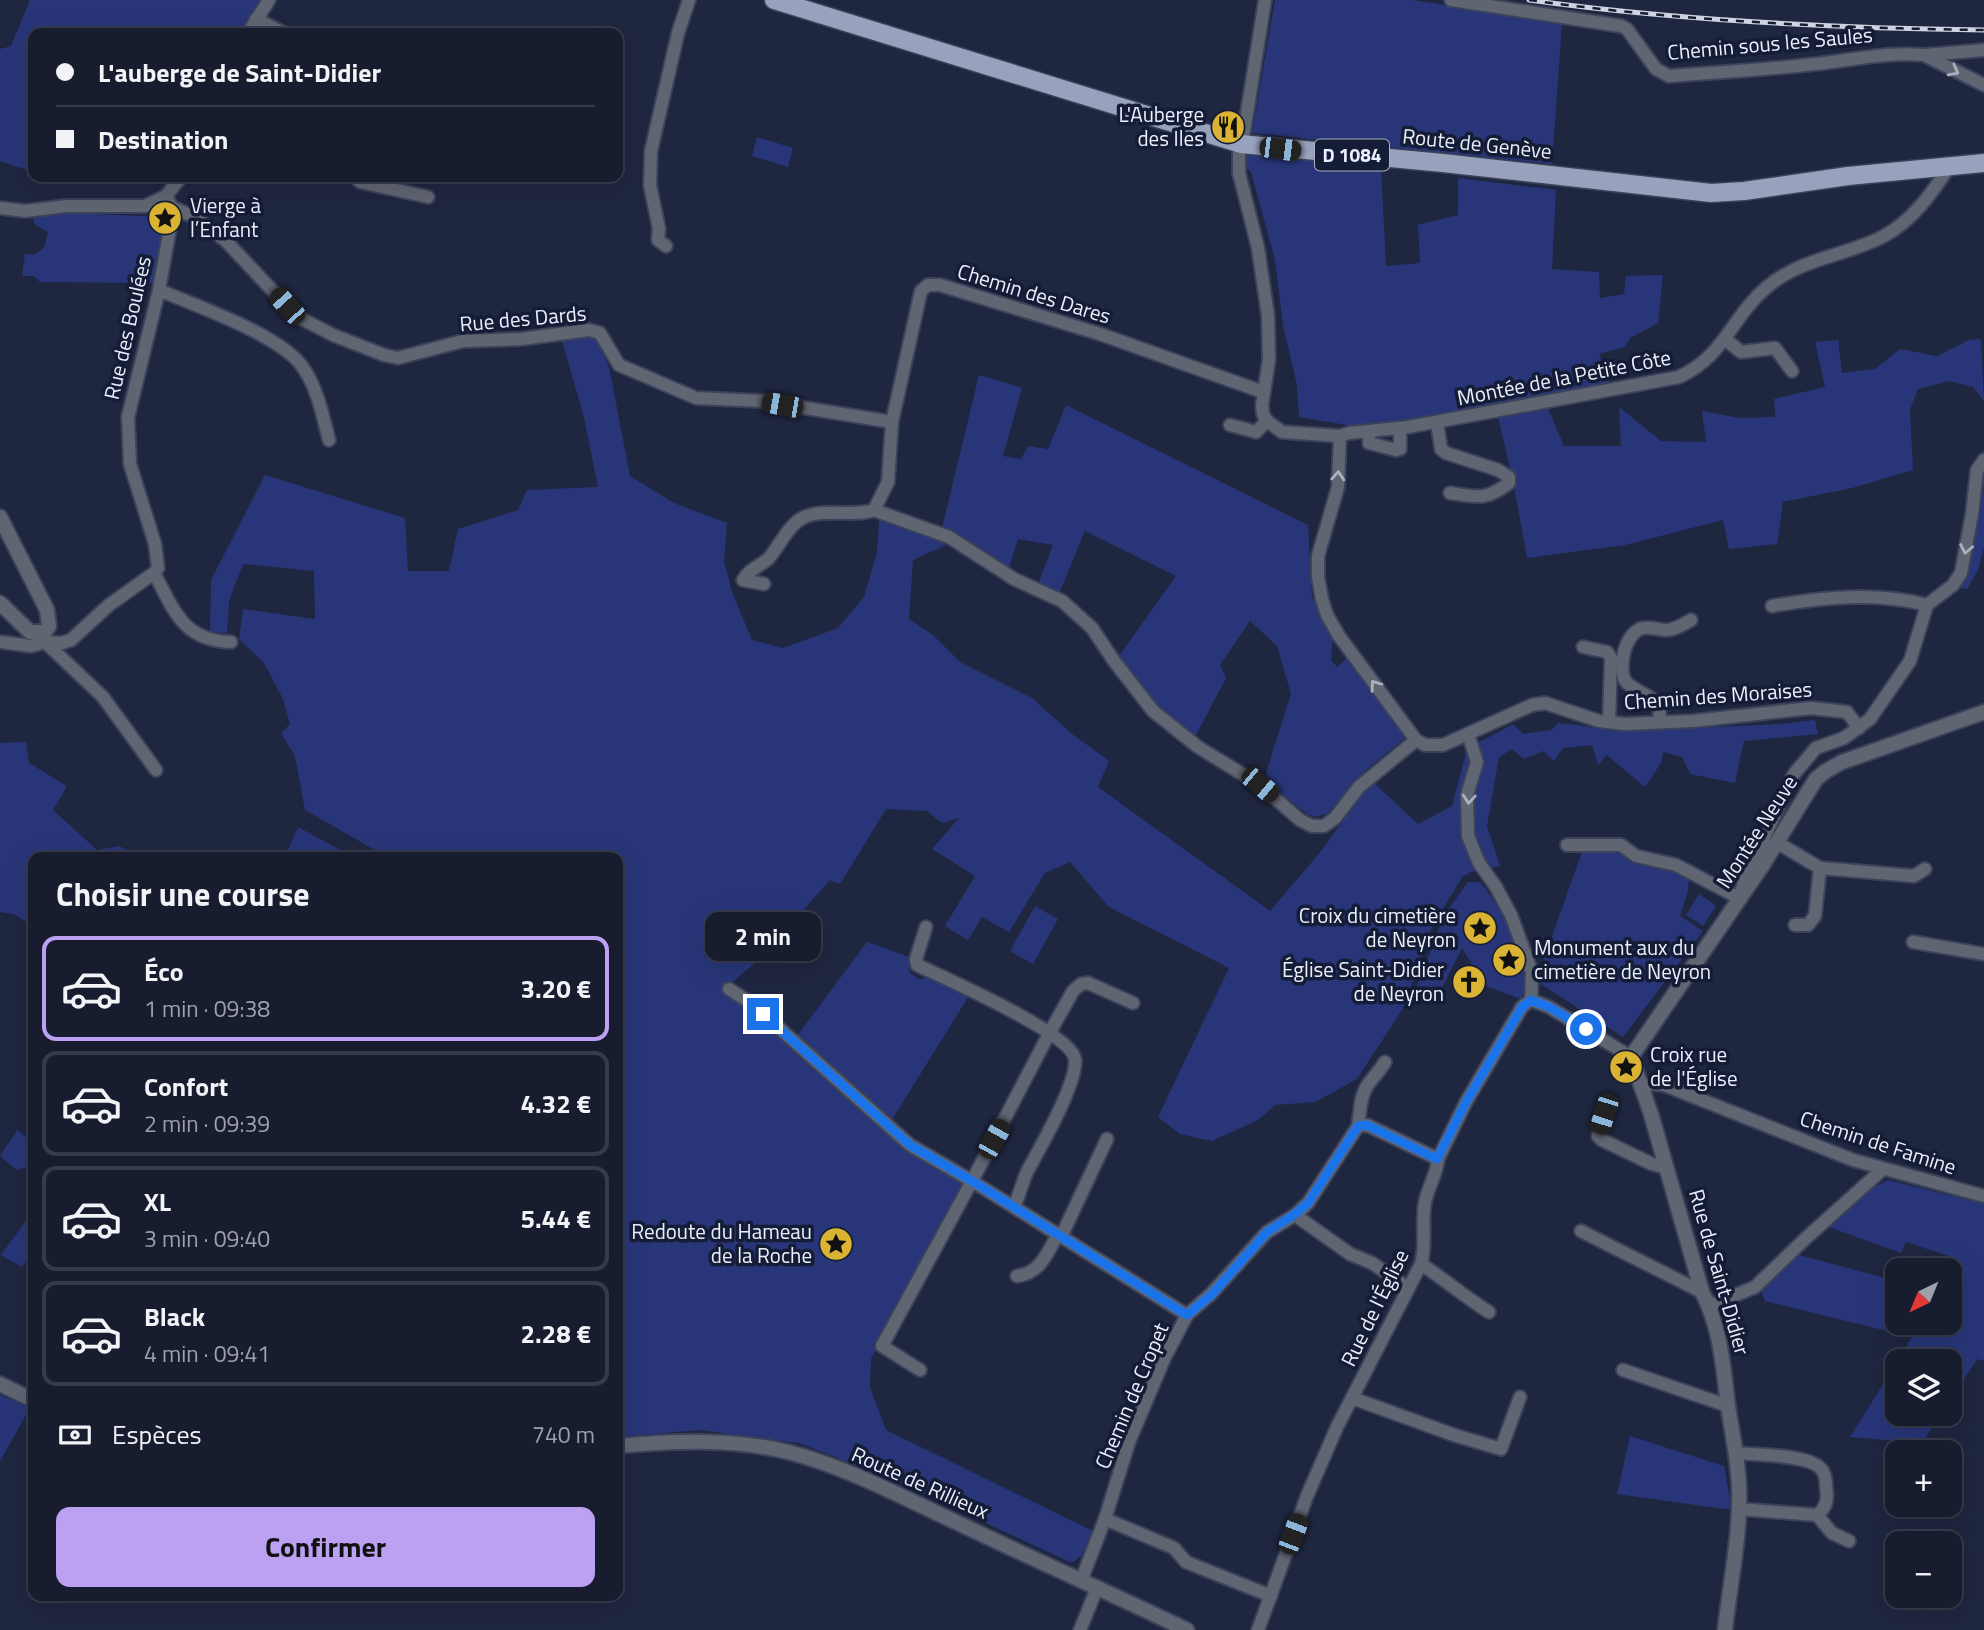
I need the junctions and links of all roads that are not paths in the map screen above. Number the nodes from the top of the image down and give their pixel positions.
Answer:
1 (269, 0) edge
2 (689, 0) edge
3 (774, 0) edge
4 (1264, 0) edge
5 (1451, 0) edge
6 (256, 19) junction
7 (251, 28) edge
8 (274, 28) edge
9 (1984, 50) edge
10 (1924, 55) junction
11 (1984, 86) edge
12 (1241, 144) junction
13 (1984, 163) edge
14 (1949, 167) junction
15 (179, 182) edge
16 (360, 182) edge
17 (428, 197) dead end
18 (169, 202) junction
19 (0, 208) edge
20 (666, 246) dead end
21 (159, 290) junction
22 (1725, 339) junction
23 (1792, 371) dead end
24 (1263, 392) junction
25 (1267, 421) junction
26 (892, 422) junction
27 (1437, 422) junction
28 (1230, 425) dead end
29 (1400, 428) junction
30 (1369, 431) junction
31 (1340, 436) junction
32 (329, 440) dead end
33 (1984, 460) edge
34 (1450, 493) dead end
35 (874, 510) junction
36 (0, 517) edge
37 (154, 573) junction
38 (764, 584) dead end
39 (0, 603) edge
40 (1772, 606) dead end
41 (1927, 606) junction
42 (1691, 620) dead end
43 (41, 638) junction
44 (0, 642) edge
45 (231, 642) dead end
46 (1583, 647) dead end
47 (1984, 712) edge
48 (1609, 722) junction
49 (1660, 722) junction
50 (1862, 726) junction
51 (1468, 734) junction
52 (1416, 740) junction
53 (156, 770) dead end
54 (1776, 842) junction
55 (1567, 845) dead end
56 (1821, 868) junction
57 (1925, 869) dead end
58 (1739, 898) junction
59 (1795, 925) dead end
60 (926, 927) dead end
61 (1913, 942) dead end
62 (1984, 954) edge
63 (729, 989) dead end
64 (1531, 1000) junction
65 (1133, 1003) dead end
66 (1050, 1032) junction
67 (1631, 1057) junction
68 (1385, 1062) dead end
69 (1643, 1087) junction
70 (1604, 1114) dead end
71 (1358, 1126) junction
72 (1107, 1139) dead end
73 (1437, 1159) junction
74 (1667, 1168) junction
75 (1883, 1168) junction
76 (972, 1181) junction
77 (1984, 1196) edge
78 (1014, 1207) junction
79 (1295, 1214) junction
80 (1581, 1231) dead end
81 (1060, 1236) junction
82 (1420, 1264) junction
83 (1017, 1276) dead end
84 (1408, 1288) junction
85 (1702, 1292) junction
86 (1710, 1306) junction
87 (1489, 1311) dead end
88 (1187, 1315) junction
89 (920, 1370) dead end
90 (1623, 1370) dead end
91 (0, 1384) edge
92 (1520, 1397) dead end
93 (28, 1398) edge
94 (1352, 1398) junction
95 (1728, 1406) junction
96 (623, 1446) edge
97 (1736, 1453) junction
98 (1738, 1509) junction
99 (1817, 1515) junction
100 (1105, 1519) junction
101 (1849, 1541) dead end
102 (1081, 1581) junction
103 (1097, 1588) junction
104 (1271, 1596) junction
105 (1080, 1630) edge
106 (1187, 1630) edge
107 (1258, 1630) edge
108 (1725, 1630) edge

1 - 6 street
2 - 20 street
3 - 12 main road, Route de Genève / D 1084
4 - 12 street
5 - 10 street, Chemin sous les Saules
6 - 7 street
6 - 8 street
9 - 10 street
10 -> 11 street, Chemin sous les Saules
12 - 14 main road, Route de Genève / D 1084
12 - 24 street
13 - 14 main road, Route de Genève / D 1084
14 - 22 street, Montée de la Petite Côte
15 - 18 street
16 - 17 street
18 - 19 street
18 - 21 street, Rue des Boulées
18 - 26 street, Rue des Dards
21 - 32 street
21 - 37 street, Rue des Boulées
22 - 23 street
22 - 27 street, Montée de la Petite Côte
24 - 25 street
24 - 26 street, Chemin des Dares
25 - 28 street
25 - 31 street, Montée de la Petite Côte
26 - 35 street, Chemin des Dares
27 - 29 street, Montée de la Petite Côte
27 - 34 street
29 - 30 street, Montée de la Petite Côte
29 - 30 street
30 - 31 street, Montée de la Petite Côte
52 -> 31 street
33 -> 41 street
35 - 38 street
35 - 52 street
36 - 43 street
37 - 43 street
37 - 45 street
39 - 43 street
40 - 41 street
41 - 50 street
42 - 49 street
43 - 44 street
43 - 53 street
46 - 48 street
47 - 54 street, Montée Neuve
48 - 49 street, Chemin des Moraises
48 - 51 street, Chemin des Moraises
49 - 50 street, Chemin des Moraises
50 - 58 street
51 - 52 street, Chemin des Moraises
51 -> 64 street
54 - 56 street
54 - 58 street, Montée Neuve
55 - 58 street
56 - 57 street
56 - 59 street
58 - 67 street, Montée Neuve
60 - 66 street
61 - 62 street
63 - 76 street
64 - 67 street
64 - 73 street, Rue de l'Église
65 - 66 street
66 - 76 street
66 - 78 street
67 - 69 street, Rue de Saint-Didier
68 - 71 street, Chemin de Cropet
69 - 74 street, Rue de Saint-Didier
69 - 75 street, Chemin de Famine
70 - 74 street
71 - 73 street
71 - 79 street, Chemin de Cropet
72 - 81 street
73 - 82 street, Rue de l'Église
74 - 85 street, Rue de Saint-Didier
75 - 77 street, Chemin de Famine
75 - 86 street
76 - 78 street
76 - 89 street
78 - 81 street
79 - 84 street
79 - 88 street, Chemin de Cropet
80 - 85 street
81 - 83 street
81 - 88 street
82 - 84 street, Rue de l'Église
82 - 87 street
84 - 94 street, Rue de l'Église
85 - 86 street, Rue de Saint-Didier
86 - 95 street, Rue de Saint-Didier
88 - 100 street, Chemin de Cropet
90 - 95 street
91 - 93 street
92 - 94 street
94 - 104 street, Rue de l'Église
95 - 97 street, Rue de Saint-Didier
96 - 102 street, Route de Rillieux
97 - 98 street, Rue de Saint-Didier
97 - 99 street
98 - 99 street
98 - 108 street, Rue de Saint-Didier
99 - 101 street
100 - 102 street, Chemin de Cropet
100 - 104 street
102 - 103 street, Route de Rillieux
103 - 105 street
103 - 106 street, Route de Rillieux
104 - 107 street, Rue de l'Église

